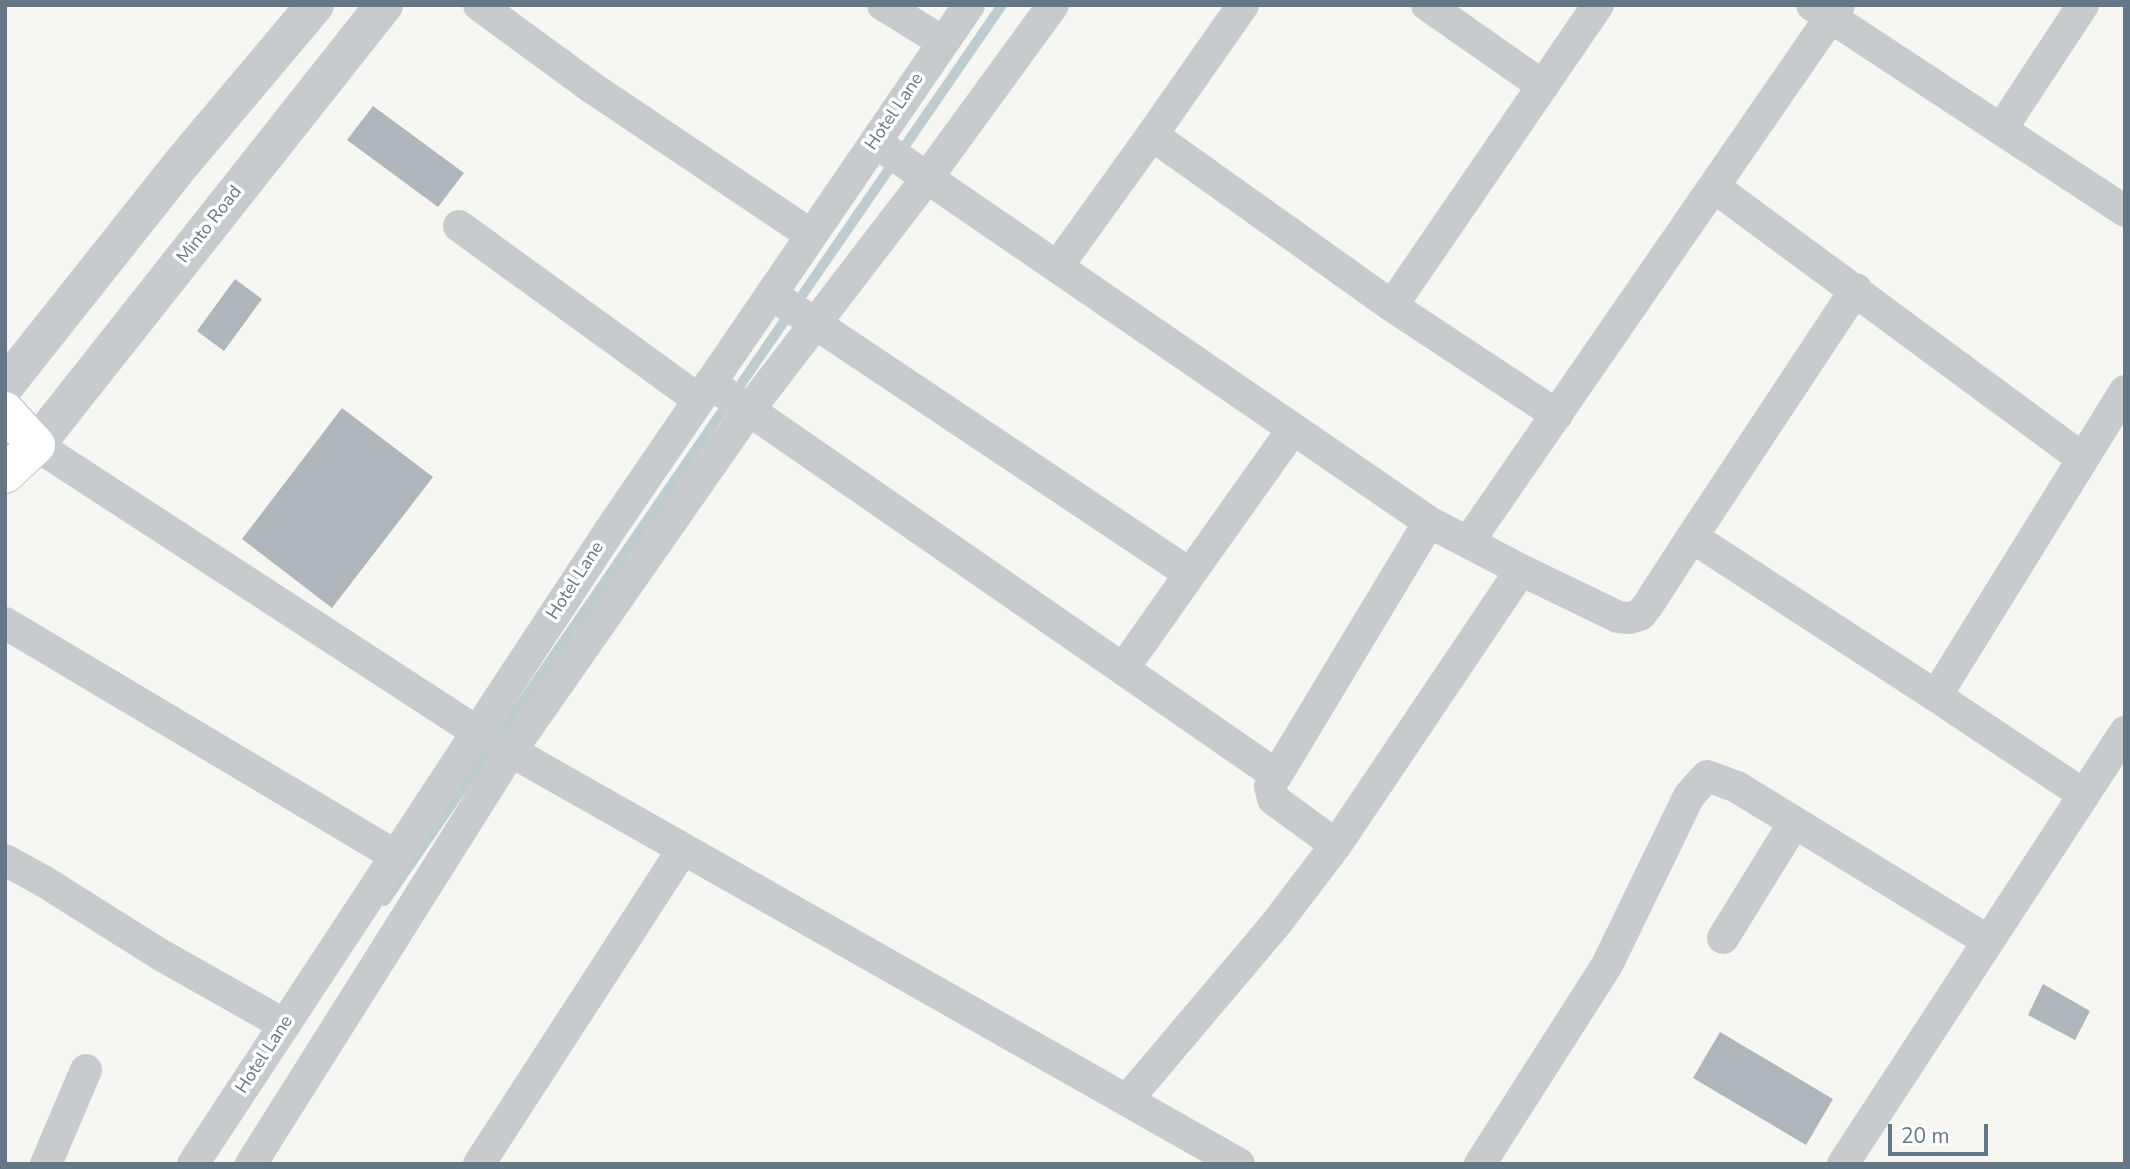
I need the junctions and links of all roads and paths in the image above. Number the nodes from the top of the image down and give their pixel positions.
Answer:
1 (314, 5) edge
2 (384, 5) edge
3 (479, 5) edge
4 (883, 5) edge
5 (969, 5) edge
6 (1054, 5) edge
7 (1243, 5) edge
8 (1427, 5) edge
9 (1598, 5) edge
10 (2082, 5) edge
11 (1828, 9) edge
12 (943, 42) junction
13 (1543, 86) junction
14 (2003, 128) junction
15 (1152, 135) junction
16 (875, 142) junction
17 (923, 175) junction
18 (1714, 187) junction
19 (2125, 211) edge
20 (458, 226) dead end
21 (811, 235) junction
22 (1057, 267) junction
23 (1856, 289) junction
24 (771, 294) junction
25 (1392, 306) junction
26 (815, 324) junction
27 (5, 386) edge
28 (2125, 390) edge
29 (704, 391) junction
30 (749, 410) junction
31 (5, 411) edge
32 (1556, 415) junction
33 (1293, 429) junction
34 (36, 445) junction
35 (2083, 459) junction
36 (5, 474) edge
37 (1429, 522) junction
38 (1692, 537) junction
39 (1469, 541) junction
40 (1521, 570) junction
41 (1190, 575) junction
42 (5, 623) edge
43 (1123, 669) junction
44 (1936, 696) junction
45 (2125, 732) edge
46 (497, 743) junction
47 (1276, 775) junction
48 (2084, 795) junction
49 (1794, 823) junction
50 (1336, 845) junction
51 (683, 849) junction
52 (396, 856) junction
53 (5, 860) edge
54 (1723, 938) dead end
55 (1988, 941) junction
56 (285, 1025) junction
57 (86, 1069) dead end
58 (1127, 1100) junction
59 (212, 1160) edge
60 (46, 1164) edge
61 (251, 1164) edge
62 (479, 1164) edge
63 (1239, 1164) edge
64 (1480, 1164) edge
65 (1843, 1164) edge

1 - 27 street
2 - 34 street, Minto Road
3 - 21 street
4 - 12 street
5 - 12 street, Hotel Lane
6 - 17 street
7 - 15 street
8 - 13 street
9 - 13 street
10 - 14 street
11 - 14 street
11 - 18 street
12 - 16 street, Hotel Lane
13 - 25 street
14 - 19 street
15 - 22 street
15 - 25 street
16 - 17 street
16 - 21 street, Hotel Lane
17 - 22 street
17 - 26 street
18 - 23 street
18 - 32 street
20 - 29 street
21 - 24 street, Hotel Lane
22 - 33 street
23 - 35 street
23 - 38 street
24 - 26 street
24 - 29 street, Hotel Lane
25 - 32 street
26 - 30 street
26 - 41 street
28 - 35 street
29 - 30 street
29 - 46 street, Hotel Lane
30 - 43 street
30 - 46 street
31 - 34 main road
32 - 39 street
33 - 37 street
33 - 41 street
34 - 36 main road, Minto Road
34 - 46 street
35 - 44 street
37 - 39 street
37 - 47 street
38 - 40 street
38 - 44 street
39 - 40 street
40 - 50 street
41 - 43 street
42 - 52 street
43 - 47 street
44 - 48 street
45 - 48 street
46 - 51 street
46 - 52 street, Hotel Lane
46 - 61 street
47 - 50 street
48 - 55 street
49 - 54 street
49 - 55 street
49 - 64 street
50 - 58 street
51 - 58 street
51 - 62 street
52 - 56 street, Hotel Lane
53 - 56 street
55 - 65 street
56 - 59 street, Hotel Lane
57 - 60 street
58 - 63 street

